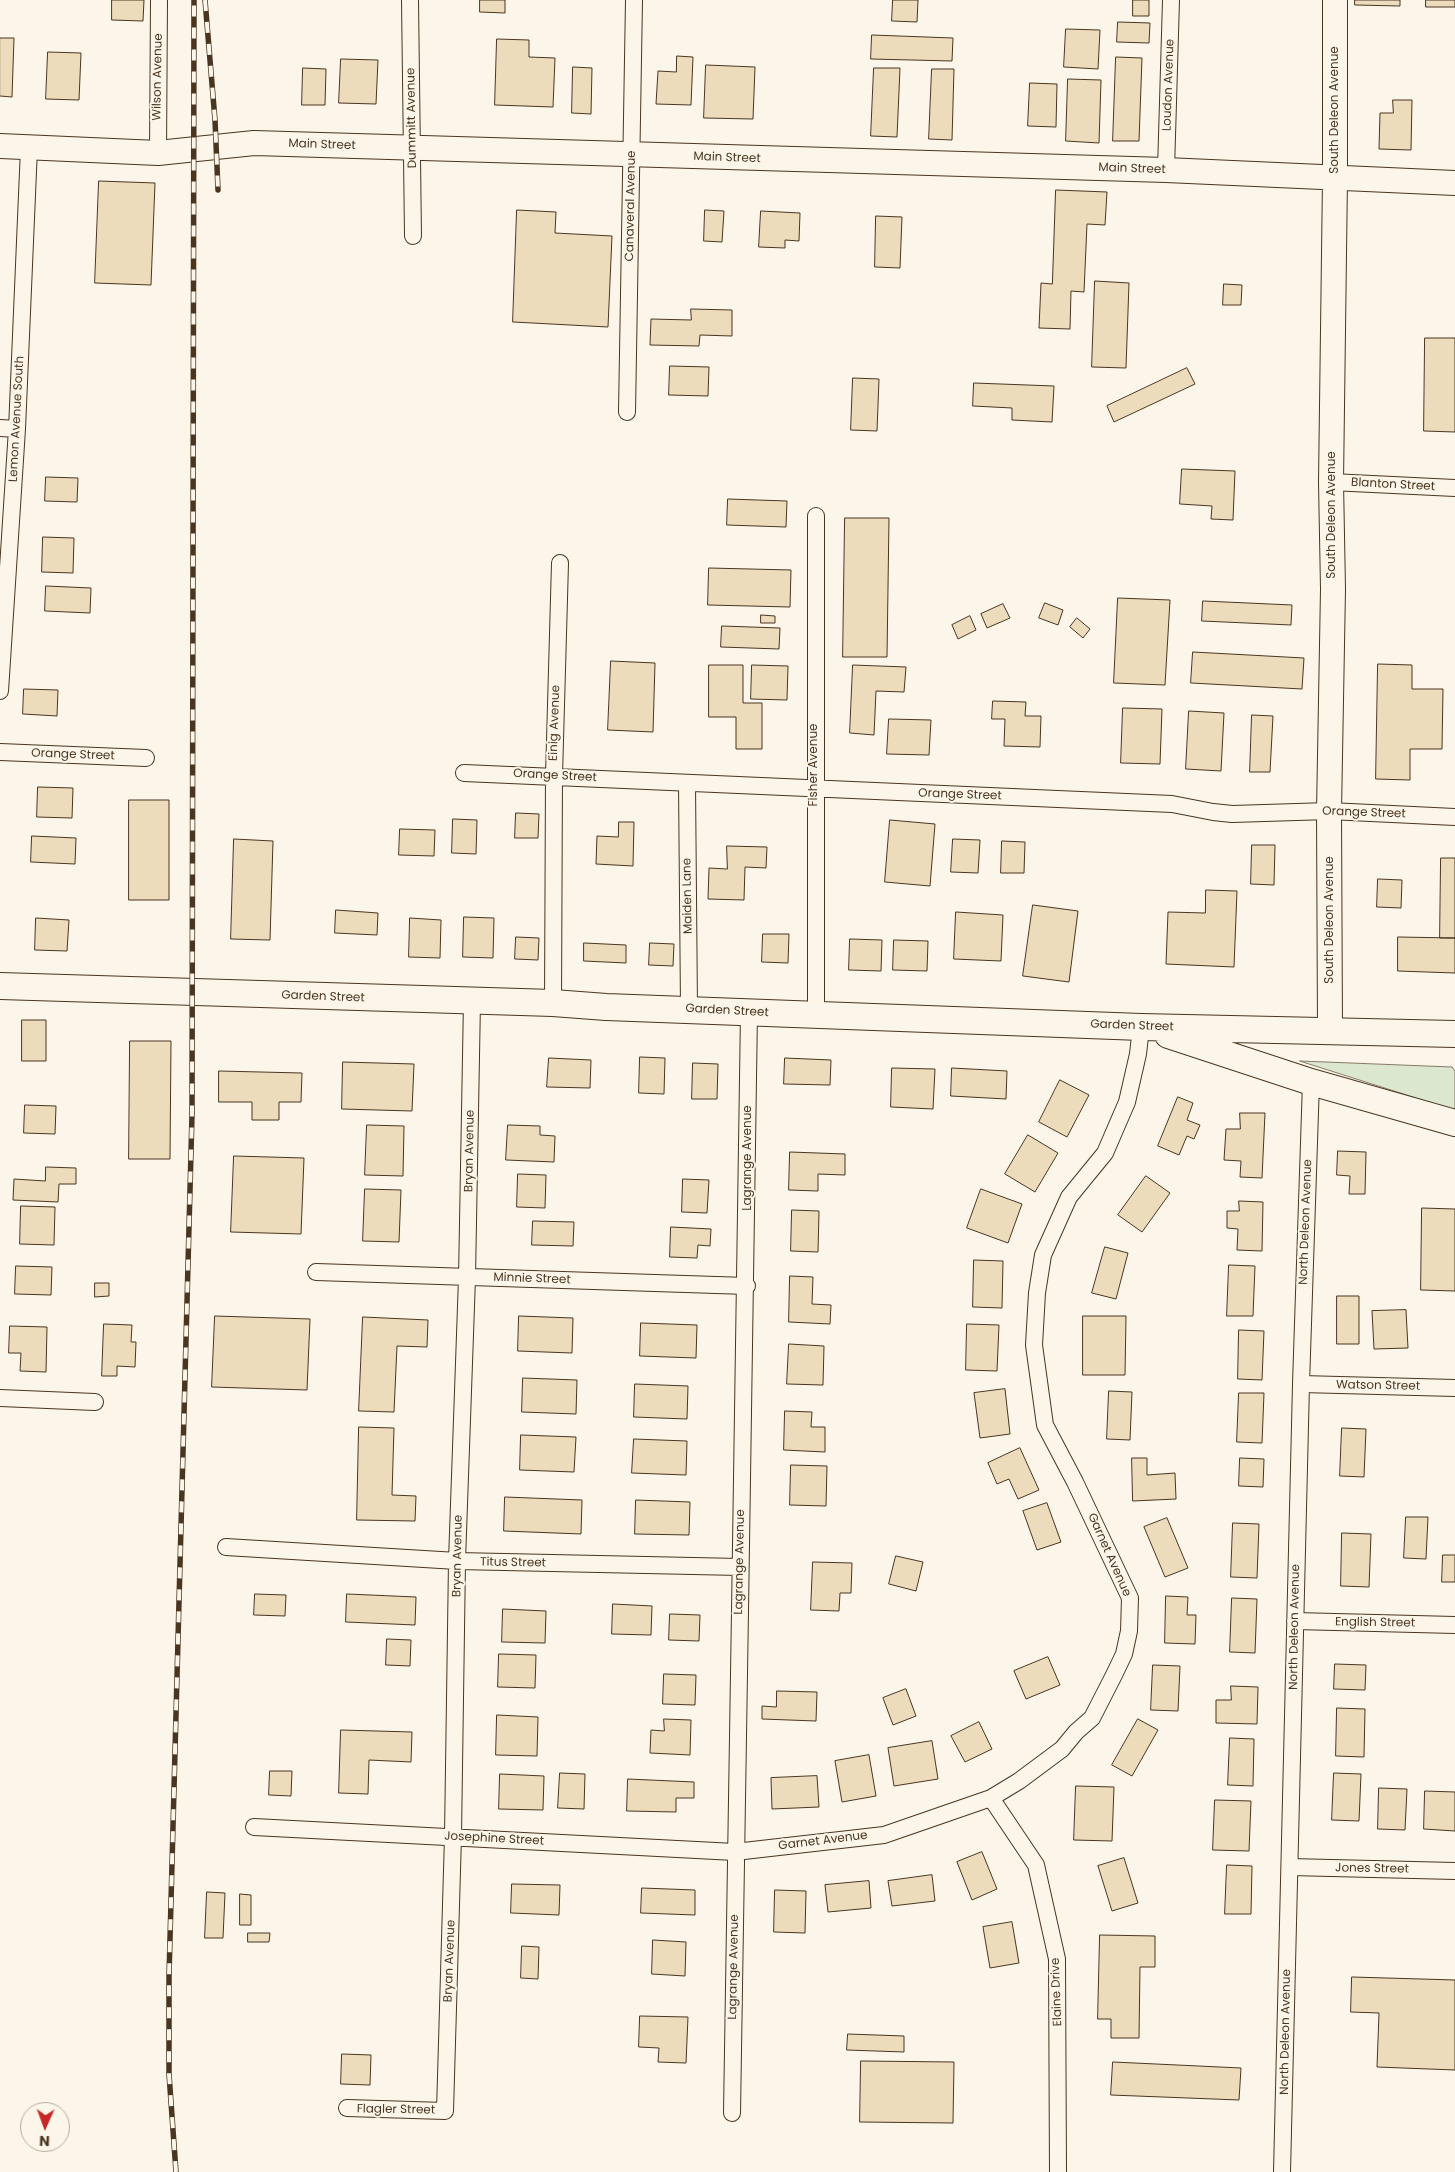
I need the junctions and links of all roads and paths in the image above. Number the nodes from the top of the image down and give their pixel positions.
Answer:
1 (159, 0) edge
2 (410, 0) edge
3 (634, 0) edge
4 (1171, 0) edge
5 (1335, 0) edge
6 (0, 146) edge
7 (29, 148) junction
8 (412, 148) junction
9 (158, 153) junction
10 (632, 155) junction
11 (1166, 170) junction
12 (1336, 178) junction
13 (1455, 183) edge
14 (413, 236) dead end
15 (627, 412) dead end
16 (0, 428) edge
17 (17, 429) junction
18 (1331, 482) junction
19 (1455, 488) edge
20 (816, 516) dead end
21 (560, 563) dead end
22 (0, 691) edge
23 (0, 752) edge
24 (146, 758) dead end
25 (464, 773) dead end
26 (554, 776) junction
27 (687, 783) junction
28 (814, 789) junction
29 (1329, 811) junction
30 (1455, 817) edge
31 (0, 986) edge
32 (472, 1002) junction
33 (553, 1003) junction
34 (690, 1009) junction
35 (749, 1012) junction
36 (816, 1014) junction
37 (1141, 1027) junction
38 (1330, 1030) junction
39 (1455, 1034) edge
40 (1311, 1082) junction
41 (1455, 1123) edge
42 (316, 1272) dead end
43 (467, 1278) junction
44 (747, 1286) junction
45 (1301, 1384) junction
46 (1455, 1388) edge
47 (0, 1398) edge
48 (95, 1402) dead end
49 (226, 1547) dead end
50 (457, 1561) junction
51 (740, 1567) junction
52 (1294, 1621) junction
53 (1455, 1625) edge
54 (991, 1798) junction
55 (254, 1827) dead end
56 (454, 1836) junction
57 (735, 1852) junction
58 (1290, 1867) junction
59 (1455, 1871) edge
60 (347, 2108) dead end
61 (445, 2111) joint
62 (732, 2113) dead end
63 (1058, 2172) edge
64 (1282, 2172) edge

1 - 9 street, Wilson Avenue
2 - 8 street, Dummitt Avenue
3 - 10 street, Canaveral Avenue
4 - 11 street, Loudon Avenue
5 - 12 street, South Deleon Avenue
6 - 7 street, Main Street
7 - 9 street, Main Street
7 - 17 street, Lemon Avenue South
8 - 9 street, Main Street
8 - 10 street, Main Street
8 - 14 street, Dummitt Avenue
10 - 11 street, Main Street
10 - 15 street, Canaveral Avenue
11 - 12 street, Main Street
12 - 13 street, Main Street
12 - 18 street, South Deleon Avenue
16 - 17 street
17 - 22 street, Lemon Avenue South
18 - 19 street, Blanton Street
18 - 29 street, South Deleon Avenue
20 - 28 street, Fisher Avenue
21 - 26 street, Einig Avenue
23 - 24 street, Orange Street
25 - 26 street, Orange Street
26 - 27 street, Orange Street
26 - 33 street, Einig Avenue
27 - 28 street, Orange Street
27 - 34 street, Maiden Lane
28 - 29 street, Orange Street
28 - 36 street, Fisher Avenue
29 - 30 street, Orange Street
29 - 38 street, South Deleon Avenue
31 - 32 main road, Garden Street
32 - 33 main road, Garden Street
32 - 43 street, Bryan Avenue
33 - 34 main road, Garden Street
34 - 35 main road, Garden Street
35 - 36 main road, Garden Street
35 - 44 street, Lagrange Avenue
36 - 37 main road, Garden Street
37 - 38 main road, Garden Street
37 - 40 main road
37 - 54 street, Garnet Avenue
38 - 39 main road, Garden Street
40 - 41 main road
40 - 45 street, North Deleon Avenue
42 - 43 street, Minnie Street
43 - 44 street, Minnie Street
43 - 50 street, Bryan Avenue
44 - 51 street, Lagrange Avenue
45 - 46 street, Watson Street
45 - 52 street, North Deleon Avenue
47 - 48 street
49 - 50 street, Titus Street
50 - 51 street, Titus Street
50 - 56 street, Bryan Avenue
51 - 57 street, Lagrange Avenue
52 - 53 street, English Street
52 - 58 street, North Deleon Avenue
54 - 57 street, Garnet Avenue
54 - 63 street, Elaine Drive
55 - 56 street, Josephine Street
56 - 57 street, Josephine Street
56 - 61 street, Bryan Avenue
57 - 62 street, Lagrange Avenue
58 - 59 street, Jones Street
58 - 64 street, North Deleon Avenue
60 - 61 street, Flagler Street

